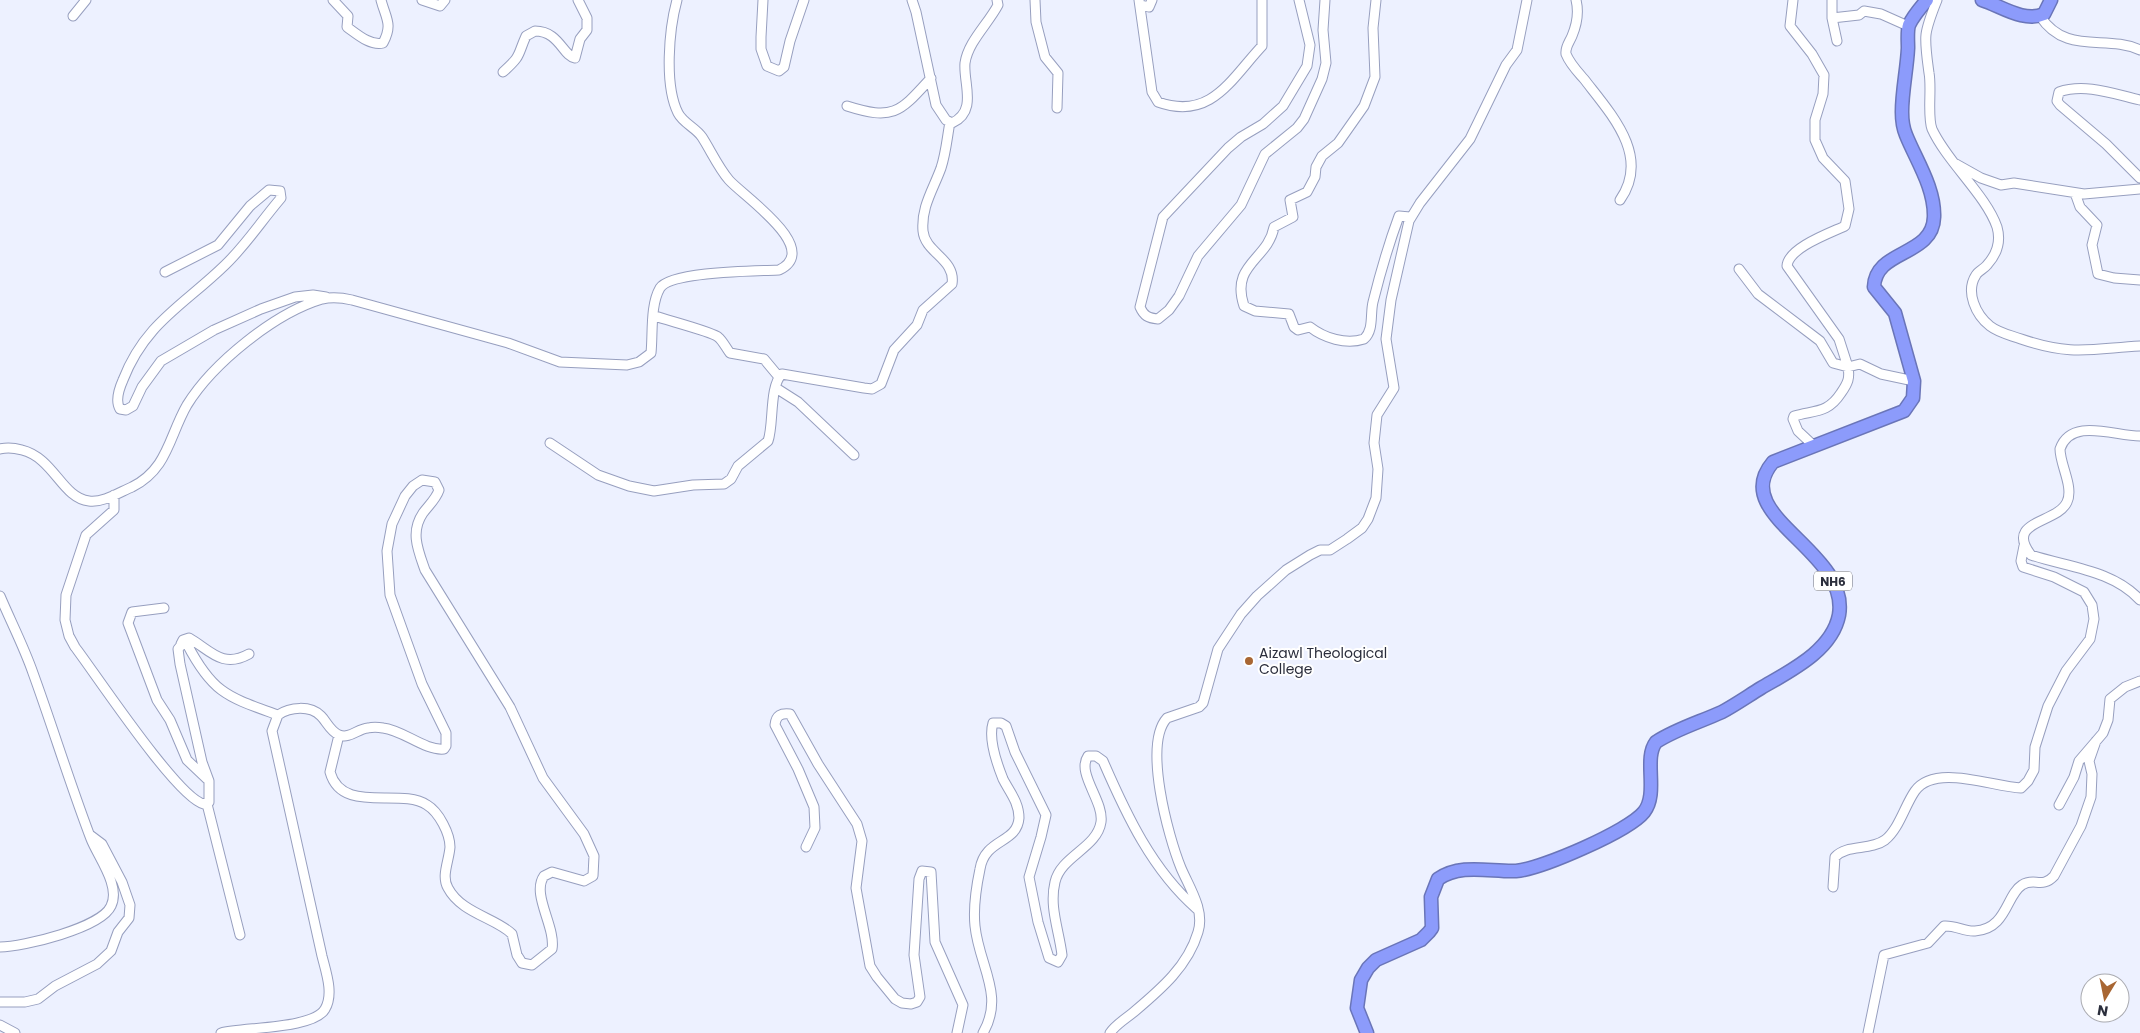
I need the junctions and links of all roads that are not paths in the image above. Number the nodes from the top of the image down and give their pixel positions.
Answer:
1 (86, 0) edge
2 (334, 0) edge
3 (381, 0) edge
4 (422, 0) edge
5 (445, 0) edge
6 (578, 0) edge
7 (678, 0) edge
8 (764, 0) edge
9 (804, 0) edge
10 (912, 0) edge
11 (997, 0) edge
12 (1035, 0) edge
13 (1152, 0) edge
14 (1262, 0) edge
15 (1299, 0) edge
16 (1325, 0) edge
17 (1376, 0) edge
18 (1527, 0) edge
19 (1576, 0) edge
20 (1793, 0) edge
21 (1832, 0) edge
22 (1927, 0) edge
23 (1937, 0) edge
24 (1982, 0) edge
25 (2050, 0) edge
26 (1139, 3) edge
27 (73, 16) dead end
28 (2040, 16) junction
29 (1832, 18) junction
30 (1908, 26) junction
31 (1837, 41) dead end
32 (2140, 50) edge
33 (502, 72) dead end
34 (931, 78) junction
35 (2140, 100) edge
36 (848, 106) dead end
37 (1057, 108) dead end
38 (950, 122) junction
39 (1954, 162) junction
40 (2140, 178) edge
41 (2140, 189) edge
42 (2075, 193) junction
43 (1620, 200) dead end
44 (1410, 217) junction
45 (1739, 269) dead end
46 (165, 272) dead end
47 (2140, 280) edge
48 (336, 298) junction
49 (654, 316) junction
50 (2140, 346) edge
51 (1848, 367) junction
52 (779, 377) junction
53 (1914, 381) junction
54 (776, 388) junction
55 (2140, 436) edge
56 (550, 443) dead end
57 (1814, 446) junction
58 (0, 449) edge
59 (854, 455) dead end
60 (114, 495) junction
61 (2024, 546) junction
62 (0, 596) edge
63 (2140, 600) edge
64 (164, 608) dead end
65 (181, 644) junction
66 (248, 654) dead end
67 (2140, 681) edge
68 (278, 714) junction
69 (339, 735) junction
70 (2096, 741) junction
71 (209, 781) junction
72 (207, 804) junction
73 (2059, 805) dead end
74 (90, 835) junction
75 (806, 847) dead end
76 (1833, 887) dead end
77 (1197, 909) junction
78 (240, 935) dead end
79 (0, 947) edge
80 (0, 1002) edge
81 (0, 1025) edge
82 (15, 1033) edge
83 (221, 1033) edge
84 (956, 1033) edge
85 (982, 1033) edge
86 (1110, 1033) edge
87 (1367, 1033) edge
88 (1868, 1033) edge

1 - 27 street
2 - 3 street
4 - 5 street
6 - 33 street
7 - 49 street
8 - 9 street
10 - 34 street
11 - 38 street
12 - 37 street
13 - 26 street
14 - 26 street
15 - 16 street
17 - 44 street
18 - 44 street
19 - 43 street
20 - 51 street
21 - 29 street
22 - 30 highway
23 - 39 street
24 - 28 highway
25 - 28 highway
28 - 32 street
29 - 30 street
29 - 31 street
30 - 53 highway, NH6
34 - 36 street
34 - 38 street
35 - 40 street
38 - 52 street
39 - 42 street
39 - 50 street
41 - 42 street
42 - 47 street
44 - 77 street
45 - 51 street
46 - 48 street
48 - 49 street
48 - 60 street
49 - 52 street
51 - 53 street
51 - 57 street
52 - 54 street
53 - 57 highway, NH6
54 - 56 street
54 - 59 street
55 - 61 street
57 - 87 highway, NH6
58 - 60 street
60 - 72 street
61 - 63 street
61 - 76 street
62 - 74 street
64 - 71 street
65 - 66 street
65 - 68 street
65 - 71 street
67 - 70 street
68 - 69 street
68 - 83 street
69 - 69 street
70 - 73 street
70 - 88 street
71 - 72 street
72 - 78 street
74 - 79 street
74 - 80 street
75 - 84 street
77 - 85 street
77 - 86 street
81 - 82 street

